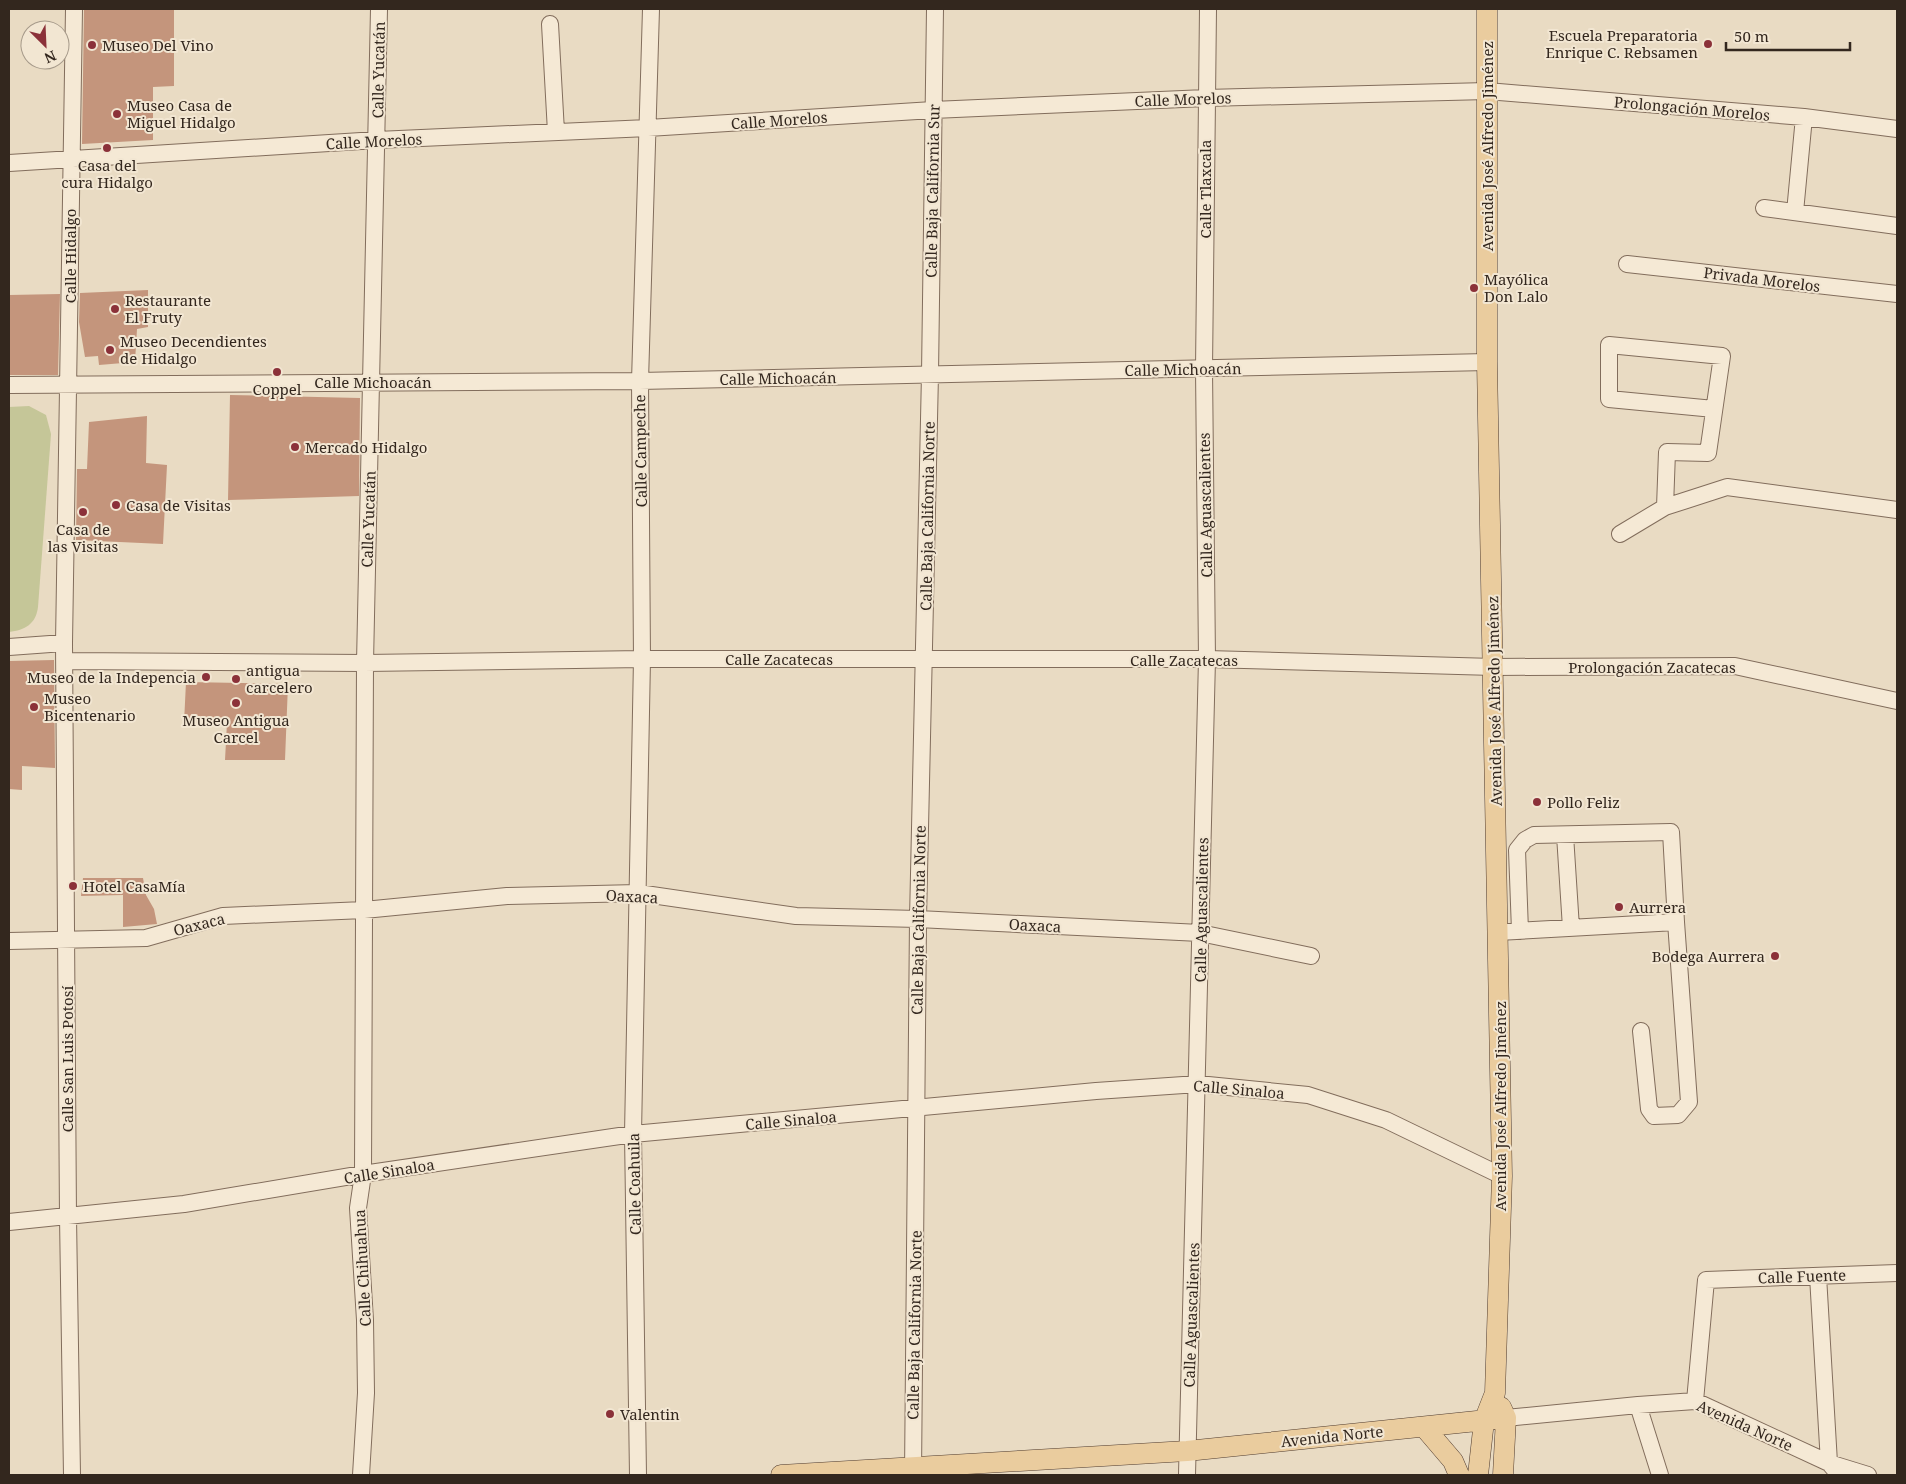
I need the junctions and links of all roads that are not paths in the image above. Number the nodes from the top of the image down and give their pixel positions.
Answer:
1 (74, 9) edge
2 (379, 9) edge
3 (651, 9) edge
4 (935, 9) edge
5 (1208, 9) edge
6 (1487, 9) edge
7 (550, 24) dead end
8 (1487, 91) junction
9 (1206, 98) junction
10 (933, 110) junction
11 (1804, 117) junction
12 (648, 128) junction
13 (1897, 129) edge
14 (556, 132) junction
15 (376, 140) junction
16 (71, 159) junction
17 (9, 163) edge
18 (1764, 208) dead end
19 (1795, 212) junction
20 (1897, 226) edge
21 (1627, 264) dead end
22 (1897, 294) edge
23 (1487, 362) junction
24 (1204, 369) junction
25 (930, 374) junction
26 (640, 381) junction
27 (372, 382) junction
28 (70, 383) junction
29 (9, 385) edge
30 (1714, 409) junction
31 (1665, 507) junction
32 (1897, 510) edge
33 (1620, 534) dead end
34 (64, 643) junction
35 (9, 647) edge
36 (642, 659) junction
37 (923, 659) junction
38 (1207, 659) junction
39 (65, 662) junction
40 (364, 663) junction
41 (1494, 667) junction
42 (1897, 701) edge
43 (1565, 834) junction
44 (638, 894) junction
45 (364, 910) junction
46 (918, 919) junction
47 (1676, 922) junction
48 (1571, 928) junction
49 (1520, 931) junction
50 (1498, 932) junction
51 (1200, 933) junction
52 (66, 940) junction
53 (9, 941) edge
54 (1311, 956) dead end
55 (1641, 1031) dead end
56 (1198, 1084) junction
57 (916, 1108) junction
58 (633, 1134) junction
59 (363, 1174) junction
60 (1502, 1176) junction
61 (68, 1217) junction
62 (9, 1222) edge
63 (1897, 1273) edge
64 (1818, 1276) junction
65 (1495, 1393) junction
66 (1694, 1401) junction
67 (1638, 1405) junction
68 (1506, 1418) junction
69 (1484, 1421) junction
70 (1424, 1427) junction
71 (1186, 1451) junction
72 (1834, 1469) edge
73 (913, 1471) edge
74 (72, 1475) edge
75 (361, 1475) edge
76 (638, 1475) edge
77 (781, 1475) edge
78 (1187, 1475) edge
79 (1459, 1475) edge
80 (1478, 1475) edge
81 (1503, 1475) edge
82 (1660, 1475) edge
83 (1868, 1475) edge

1 - 16 street, Calle Hidalgo
2 - 15 street, Calle Yucatán
3 - 12 street, Calle Campeche
4 - 10 street, Calle Baja California Sur
5 - 9 street, Calle Tlaxcala
6 - 8 main road, Avenida José Alfredo Jiménez
7 - 14 street
8 - 9 street, Calle Morelos
8 - 11 street, Prolongación Morelos
8 - 23 main road, Avenida José Alfredo Jiménez
9 - 10 street, Calle Morelos
9 - 24 street, Calle Tlaxcala
10 - 12 street, Calle Morelos
10 - 25 street, Calle Baja California Sur
11 - 13 street, Prolongación Morelos
11 - 19 street
12 - 14 street, Calle Morelos
12 - 26 street, Calle Campeche
14 - 15 street, Calle Morelos
15 - 16 street, Calle Morelos
15 - 27 street, Calle Yucatán
16 - 17 street, Calle Morelos
16 - 28 street, Calle Hidalgo
18 - 19 street
19 - 20 street
21 - 22 street, Privada Morelos
23 - 24 street, Calle Michoacán
23 - 41 main road, Avenida José Alfredo Jiménez
24 - 25 street, Calle Michoacán
24 - 38 street, Calle Aguascalientes
25 - 26 street, Calle Michoacán
25 - 37 street, Calle Baja California Norte
26 - 27 street, Calle Michoacán
26 - 36 street, Calle Campeche
27 - 28 street, Calle Michoacán
27 - 40 street, Calle Yucatán
28 - 29 street, Calle Michoacán
28 - 34 street, Calle Hidalgo
30 - 30 street
30 - 31 street
31 - 32 street
31 - 33 street
34 - 35 street
34 - 39 street, Calle San Luis Potosí
36 - 37 street, Calle Zacatecas
36 - 40 street, Calle Zacatecas
36 - 44 street, Calle Campeche
37 - 38 street, Calle Zacatecas
37 - 46 street, Calle Baja California Norte
38 - 41 street, Calle Zacatecas
38 - 51 street, Calle Aguascalientes
39 - 40 street, Calle Zacatecas
39 - 52 street, Calle San Luis Potosí
40 - 45 street, Calle Yucatán
41 - 42 street, Prolongación Zacatecas
41 - 50 main road, Avenida José Alfredo Jiménez
43 - 47 street
43 - 48 street
43 - 49 street
44 - 45 street, Oaxaca
44 - 46 street, Oaxaca
44 - 58 street, Calle Coahuila
45 - 52 street, Oaxaca
45 - 59 street, Calle Chihuahua
46 - 51 street, Oaxaca
46 - 57 street, Calle Baja California Norte
47 - 48 street
47 - 55 street
48 - 49 street
49 - 50 street
50 - 60 main road, Avenida José Alfredo Jiménez
51 - 54 street, Oaxaca
51 - 56 street, Calle Aguascalientes
52 - 53 street, Oaxaca
52 - 61 street, Calle San Luis Potosí
56 - 57 street, Calle Sinaloa
56 - 60 street, Calle Sinaloa
56 - 71 street, Calle Aguascalientes
57 - 58 street, Calle Sinaloa
57 - 73 street, Calle Baja California Norte
58 - 59 street, Calle Sinaloa
58 - 76 street, Calle Coahuila
59 - 61 street, Calle Sinaloa
59 - 75 street, Calle Chihuahua
60 - 65 main road, Avenida José Alfredo Jiménez
61 - 62 street, Calle Sinaloa
61 - 74 street, Calle San Luis Potosí
63 - 64 street, Calle Fuente
64 - 66 street, Calle Fuente
64 - 72 street
65 - 68 main road, Avenida José Alfredo Jiménez
65 - 69 main road, Avenida José Alfredo Jiménez
66 - 67 street, Avenida Norte
66 - 72 street, Avenida Norte
67 - 68 street, Avenida Norte
67 - 82 street
68 - 69 main road, Avenida Norte
68 - 81 main road
69 - 70 main road, Avenida Norte
69 - 80 main road, Avenida José Alfredo Jiménez
70 - 71 main road, Avenida Norte
70 - 79 main road
71 - 73 main road, Avenida Norte
71 - 78 street, Calle Aguascalientes
72 - 83 street, Avenida Norte
73 - 77 main road, Avenida Norte

